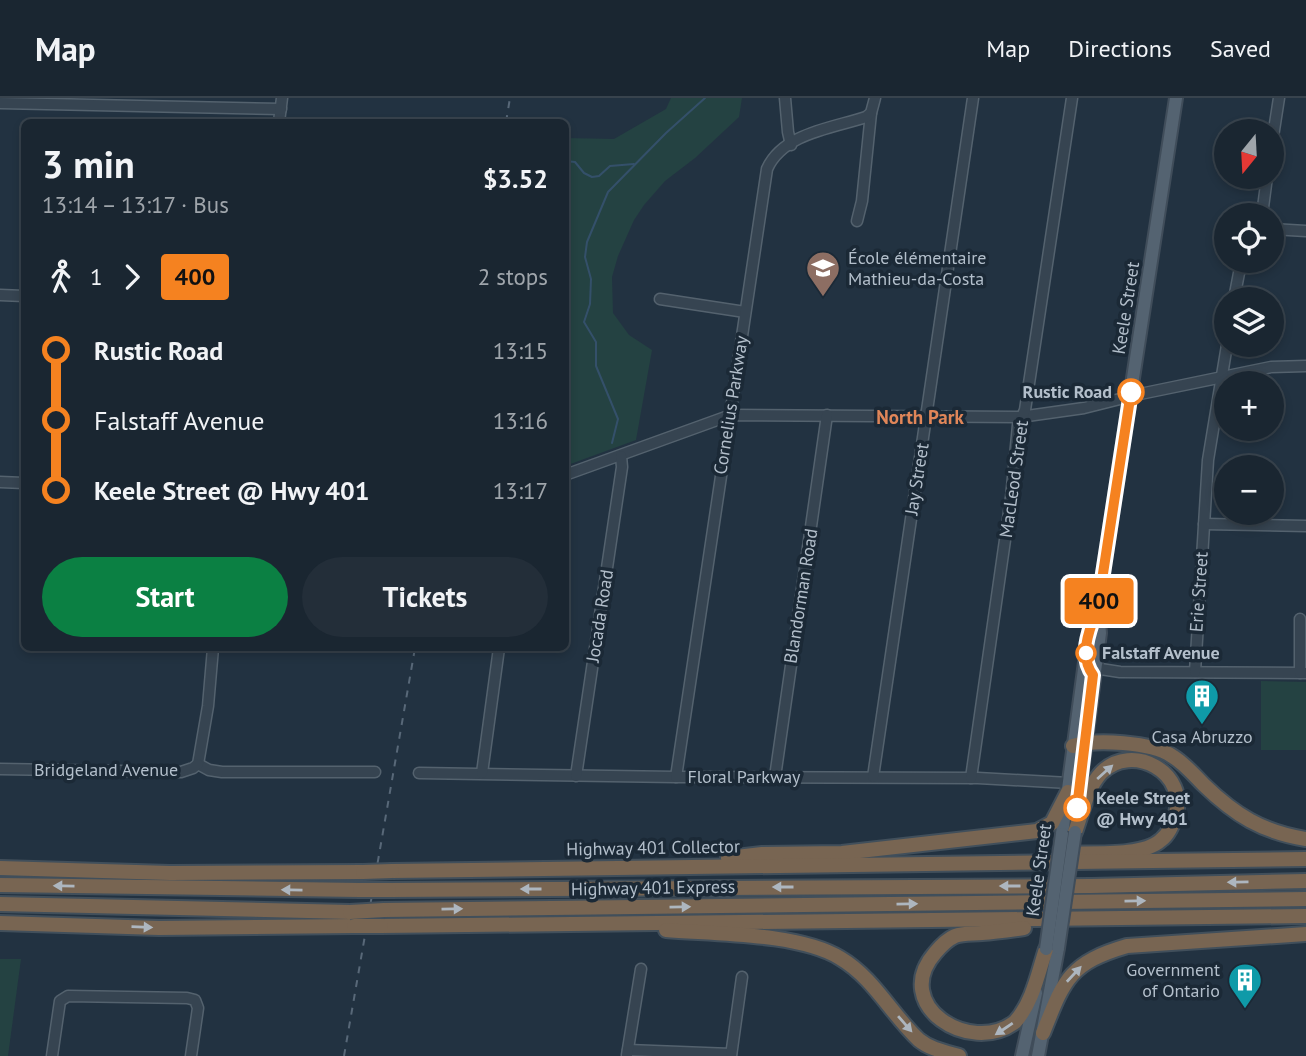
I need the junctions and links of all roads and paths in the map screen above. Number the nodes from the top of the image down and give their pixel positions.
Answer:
1 (282, 98) edge
2 (785, 98) edge
3 (875, 98) edge
4 (973, 98) edge
5 (1072, 98) edge
6 (1177, 98) edge
7 (1279, 98) edge
8 (0, 103) edge
9 (281, 109) junction
10 (871, 113) junction
11 (279, 119) edge
12 (1276, 119) edge
13 (791, 145) junction
14 (858, 220) dead end
15 (1284, 230) edge
16 (1306, 231) edge
17 (0, 295) edge
18 (21, 296) edge
19 (660, 299) dead end
20 (746, 312) junction
21 (1306, 366) edge
22 (1253, 371) edge
23 (1214, 380) edge
24 (1130, 396) junction
25 (731, 415) junction
26 (827, 415) junction
27 (1020, 416) junction
28 (926, 417) junction
29 (1214, 425) edge
30 (621, 456) junction
31 (569, 474) edge
32 (0, 482) edge
33 (21, 483) edge
34 (1204, 524) junction
35 (1306, 526) edge
36 (1300, 619) dead end
37 (213, 651) edge
38 (499, 651) edge
39 (1091, 667) junction
40 (1195, 672) junction
41 (1303, 673) edge
42 (1079, 744) junction
43 (198, 764) junction
44 (0, 769) edge
45 (375, 772) dead end
46 (419, 773) dead end
47 (482, 773) junction
48 (576, 776) junction
49 (676, 777) junction
50 (775, 777) junction
51 (873, 777) junction
52 (971, 778) junction
53 (1068, 788) junction
54 (1068, 833) junction
55 (1306, 839) edge
56 (1306, 859) edge
57 (949, 864) junction
58 (632, 867) junction
59 (0, 868) edge
60 (1306, 881) edge
61 (0, 884) edge
62 (1306, 899) edge
63 (0, 904) edge
64 (1306, 916) edge
65 (352, 919) junction
66 (1070, 920) junction
67 (638, 922) junction
68 (0, 923) edge
69 (1306, 934) edge
70 (1052, 948) junction
71 (641, 969) dead end
72 (742, 977) dead end
73 (1043, 1034) junction
74 (627, 1053) edge
75 (731, 1055) edge
76 (52, 1056) edge
77 (191, 1056) edge
78 (959, 1056) edge
79 (1022, 1056) edge
80 (1038, 1056) edge

1 - 9 street
2 - 13 street
3 - 10 street
4 - 28 street, Jay Street
5 - 27 street, MacLeod Street
6 - 24 main road, Keele Street
7 - 12 street
8 - 9 street
9 - 11 street
10 - 13 street, Cornelius Parkway
10 - 14 street
13 - 20 street, Cornelius Parkway
15 - 16 street
17 - 18 street
19 - 20 street
20 - 25 street, Cornelius Parkway
21 - 22 street
23 - 24 street
24 - 27 street
24 - 39 main road, Keele Street
25 - 26 street
25 - 30 street
25 - 49 street, Cornelius Parkway
26 - 28 street
26 - 50 street, Blandorman Road
27 - 28 street
27 - 52 street, MacLeod Street
28 - 51 street, Jay Street
29 - 34 street, Erie Street
30 - 31 street
30 - 48 street, Jocada Road
32 - 33 street
34 - 35 street
34 - 40 street, Erie Street
36 - 41 street
37 - 43 street
38 - 47 street
39 - 40 street
39 - 42 main road, Keele Street
40 - 41 street
42 - 53 main road, Keele Street
42 - 54 main road, Keele Street
42 - 55 highway
43 - 44 street, Bridgeland Avenue
43 - 45 street, Bridgeland Avenue
46 - 47 street, Floral Parkway
47 - 48 street, Floral Parkway
48 - 49 street, Floral Parkway
49 - 50 street, Floral Parkway
50 - 51 street, Floral Parkway
51 - 52 street, Floral Parkway
52 - 53 street, Floral Parkway
53 - 54 main road, Keele Street
53 - 58 highway
54 -> 57 highway
54 - 70 main road, Keele Street, bridge
56 - 57 highway, Highway 401 Collector
57 - 58 highway, Highway 401 Collector
58 - 59 highway, Highway 401 Collector, bridge
60 -> 61 highway, Highway 401 Express, bridge
65 -> 62 highway, Highway 401 Express, bridge
63 - 65 highway, Highway 401 Express
64 - 66 highway
65 - 67 highway, bridge
68 -> 65 highway
66 - 67 highway
70 -> 66 highway
67 -> 78 highway
73 -> 69 highway
70 - 73 main road, Keele Street
70 - 79 main road, Keele Street
71 - 74 street
72 - 75 street
73 - 80 main road, Keele Street
74 - 75 street
76 - 77 street

